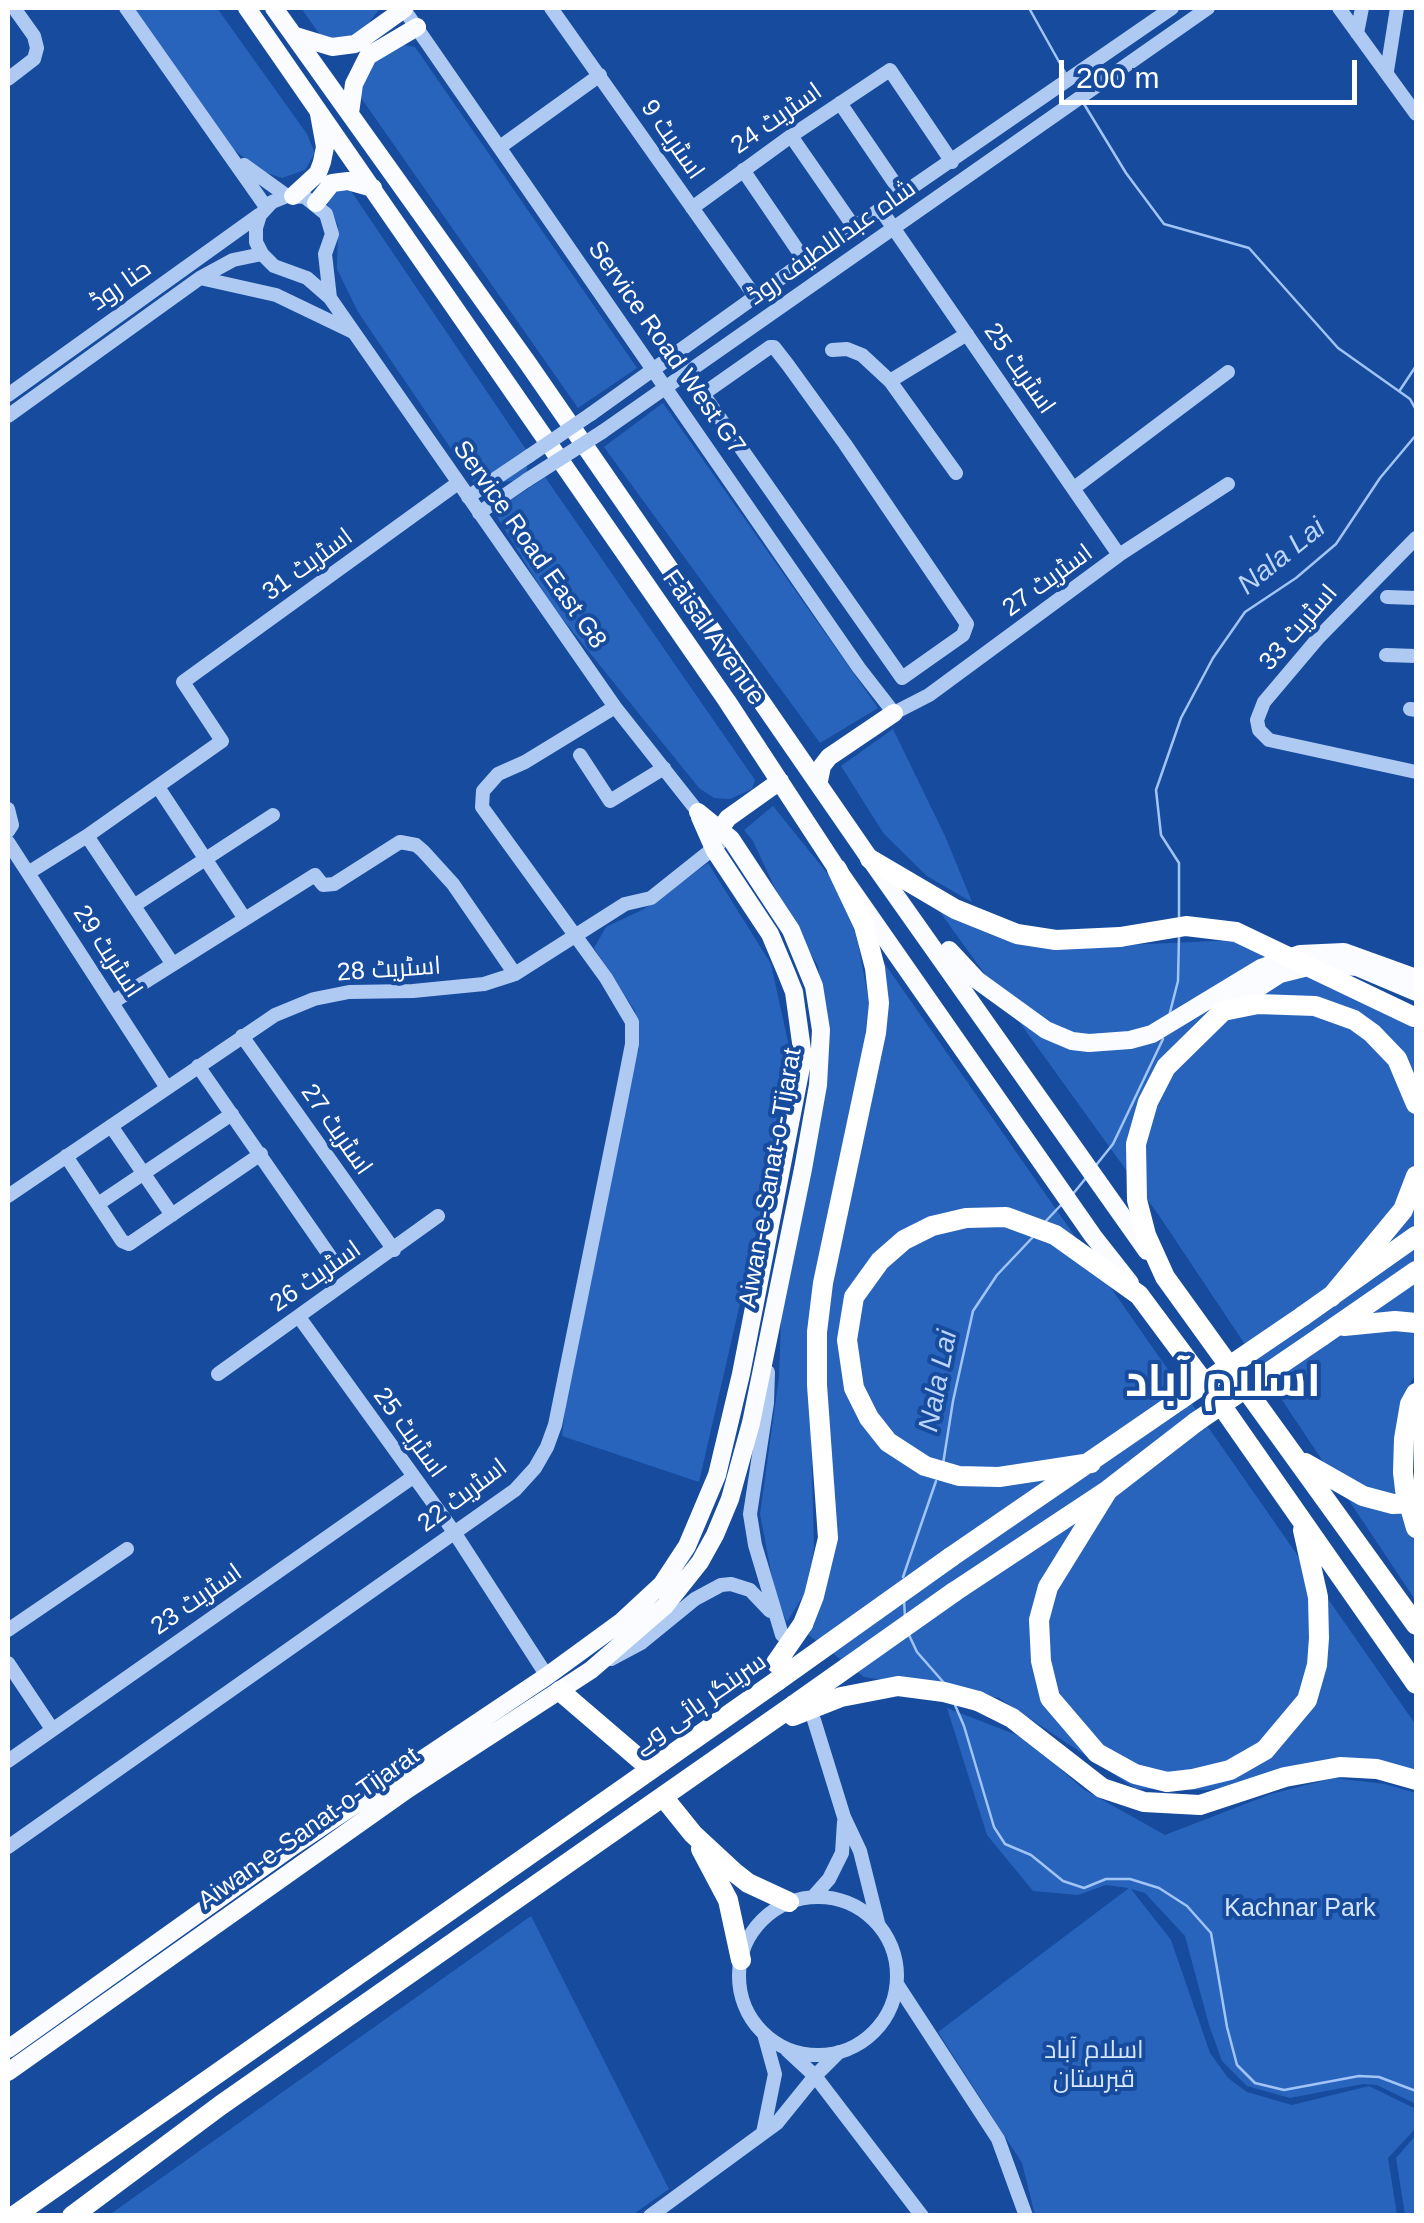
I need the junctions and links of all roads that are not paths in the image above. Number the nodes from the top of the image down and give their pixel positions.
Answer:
1 (14, 8) edge
2 (126, 8) edge
3 (248, 8) edge
4 (274, 8) edge
5 (404, 8) edge
6 (552, 8) edge
7 (1172, 8) edge
8 (1208, 8) edge
9 (1339, 8) edge
10 (1362, 8) edge
11 (1397, 8) edge
12 (416, 27) junction
13 (1357, 33) junction
14 (296, 36) junction
15 (1387, 71) junction
16 (600, 74) junction
17 (8, 80) edge
18 (840, 103) junction
19 (316, 104) junction
20 (350, 113) junction
21 (1416, 114) edge
22 (791, 136) junction
23 (222, 143) junction
24 (500, 147) junction
25 (952, 162) junction
26 (742, 170) junction
27 (373, 188) junction
28 (902, 194) junction
29 (290, 196) junction
30 (316, 203) junction
31 (692, 208) junction
32 (881, 210) junction
33 (264, 211) junction
34 (854, 227) junction
35 (892, 227) junction
36 (262, 254) junction
37 (326, 254) junction
38 (805, 261) junction
39 (291, 272) junction
40 (200, 278) junction
41 (330, 298) junction
42 (756, 298) junction
43 (354, 333) junction
44 (966, 334) junction
45 (721, 350) junction
46 (832, 350) dead end
47 (736, 370) junction
48 (654, 371) junction
49 (1228, 372) dead end
50 (890, 381) junction
51 (667, 389) junction
52 (8, 395) edge
53 (8, 416) edge
54 (956, 473) dead end
55 (458, 484) junction
56 (1228, 484) dead end
57 (1074, 488) junction
58 (468, 497) junction
59 (480, 513) junction
60 (1416, 538) edge
61 (1119, 555) junction
62 (1387, 597) dead end
63 (1416, 598) edge
64 (936, 655) junction
65 (1386, 655) dead end
66 (1416, 656) edge
67 (953, 678) junction
68 (615, 707) junction
69 (894, 713) junction
70 (799, 752) junction
71 (580, 755) dead end
72 (664, 768) junction
73 (1416, 772) edge
74 (780, 781) junction
75 (819, 781) junction
76 (158, 787) junction
77 (8, 809) edge
78 (698, 812) joint
79 (273, 814) dead end
80 (8, 831) edge
81 (86, 836) junction
82 (718, 840) junction
83 (8, 842) edge
84 (206, 858) junction
85 (870, 859) junction
86 (837, 869) junction
87 (28, 873) junction
88 (755, 892) junction
89 (135, 905) junction
90 (910, 910) junction
91 (244, 919) junction
92 (577, 936) junction
93 (172, 964) junction
94 (515, 974) junction
95 (1416, 978) edge
96 (1416, 992) edge
97 (1223, 1001) junction
98 (112, 1002) junction
99 (1415, 1017) edge
100 (242, 1036) junction
101 (198, 1066) junction
102 (167, 1088) junction
103 (1416, 1104) edge
104 (232, 1114) junction
105 (111, 1126) junction
106 (261, 1154) junction
107 (66, 1156) junction
108 (144, 1174) junction
109 (1416, 1176) edge
110 (8, 1196) edge
111 (98, 1204) junction
112 (172, 1214) junction
113 (438, 1216) dead end
114 (1416, 1236) edge
115 (394, 1250) junction
116 (334, 1262) dead end
117 (1416, 1271) edge
118 (1165, 1277) junction
119 (1139, 1295) junction
120 (1332, 1297) junction
121 (299, 1317) junction
122 (1416, 1322) edge
123 (769, 1330) junction
124 (1329, 1331) junction
125 (218, 1374) dead end
126 (1416, 1392) edge
127 (1299, 1460) junction
128 (1091, 1463) junction
129 (717, 1475) junction
130 (413, 1477) junction
131 (736, 1482) junction
132 (1108, 1490) junction
133 (1416, 1503) edge
134 (1300, 1518) junction
135 (1416, 1528) edge
136 (454, 1532) junction
137 (127, 1549) dead end
138 (774, 1616) junction
139 (1416, 1624) edge
140 (8, 1630) edge
141 (782, 1635) dead end
142 (8, 1663) edge
143 (591, 1670) junction
144 (776, 1672) junction
145 (553, 1683) junction
146 (1416, 1684) edge
147 (800, 1714) junction
148 (52, 1730) junction
149 (8, 1761) edge
150 (651, 1769) junction
151 (1416, 1780) edge
152 (664, 1798) junction
153 (844, 1817) junction
154 (694, 1834) junction
155 (8, 1847) edge
156 (813, 1897) junction
157 (789, 1902) junction
158 (878, 1924) junction
159 (740, 1960) junction
160 (897, 1984) junction
161 (764, 2034) junction
162 (783, 2046) junction
163 (8, 2049) edge
164 (839, 2052) junction
165 (8, 2072) edge
166 (815, 2076) junction
167 (764, 2133) junction
168 (14, 2216) edge
169 (72, 2216) edge
170 (650, 2216) edge
171 (922, 2216) edge
172 (1026, 2216) edge

1 - 17 street
2 - 23 street
3 - 19 main road, Faisal Avenue
4 - 14 main road, Faisal Avenue
5 - 12 street, Service Road West G7
5 - 14 main road
6 - 16 street, اسٹریٹ 9
7 - 25 street, شاہ عبداللطیف روڈ
8 - 35 street, شاہ عبداللطیف روڈ
9 - 13 street
10 - 13 street
11 - 15 street
12 - 20 main road
12 - 24 street, Service Road West G7
13 - 15 street
14 - 20 main road, Faisal Avenue
15 - 21 street
16 - 24 street
16 - 31 street, اسٹریٹ 9
18 - 22 street, اسٹریٹ 24
18 - 25 street, اسٹریٹ 24
18 - 28 street
19 - 27 main road, Faisal Avenue
19 - 29 main road
20 - 70 main road, Faisal Avenue
22 - 26 street, اسٹریٹ 24
22 - 34 street
23 - 29 street
23 - 33 street
24 - 48 street, Service Road West G7
25 - 28 street, شاہ عبداللطیف روڈ
26 - 31 street, اسٹریٹ 24
26 - 38 street
27 - 30 main road
27 - 74 main road, Faisal Avenue
28 - 32 street, شاہ عبداللطیف روڈ
29 - 30 street
29 - 33 street
30 - 37 street
31 - 42 street, اسٹریٹ 9
32 - 34 street, شاہ عبداللطیف روڈ
32 - 35 street, اسٹریٹ 25
33 - 36 street
33 - 52 street, حنا روڈ
34 - 38 street, شاہ عبداللطیف روڈ
35 - 44 street, اسٹریٹ 25
35 - 45 street, شاہ عبداللطیف روڈ
36 - 39 street
36 - 40 street, حنا روڈ
37 - 39 street
37 - 41 street
38 - 42 street, شاہ عبداللطیف روڈ
39 - 41 street
40 - 43 street
40 - 53 street, حنا روڈ
41 - 43 street, Service Road East G8
42 - 48 street, شاہ عبداللطیف روڈ
43 - 55 street, Service Road East G8
44 - 50 street
44 - 57 street, اسٹریٹ 25
45 - 47 street
45 - 51 street, شاہ عبداللطیف روڈ
46 - 50 street
47 - 64 street
47 - 64 street
48 - 51 street, Service Road West G7
48 - 58 street, شاہ عبداللطیف روڈ, bridge
49 - 57 street
50 - 54 street
51 - 59 street, شاہ عبداللطیف روڈ, bridge
51 - 69 street, Service Road West G7
55 - 58 street, Service Road East G8
55 - 76 street, اسٹریٹ 31
56 - 61 street, اسٹریٹ 27
57 - 61 street, اسٹریٹ 25
58 - 59 street, Service Road East G8
59 - 68 street, Service Road East G8
60 - 73 street, اسٹریٹ 33
61 - 67 street, اسٹریٹ 27
62 - 63 street
64 - 67 street
65 - 66 street
67 - 69 street, اسٹریٹ 27
68 - 72 street, Service Road East G8
68 - 92 street, اسٹریٹ 22
69 - 70 main road
69 - 75 main road
70 - 75 main road, Faisal Avenue
71 - 72 street
72 - 78 street, Service Road East G8
74 - 82 main road
74 - 86 main road, Faisal Avenue
75 - 85 main road, Faisal Avenue
76 - 81 street
76 - 84 street
77 - 80 street
78 - 82 main road, Aiwan-e-Sanat-o-Tijarat
79 - 84 street
81 - 87 street
81 - 89 street
82 - 88 main road, Aiwan-e-Sanat-o-Tijarat
82 - 92 street, اسٹریٹ 28
83 - 87 street, اسٹریٹ 29
84 - 89 street
84 - 91 street
85 - 90 main road, Faisal Avenue
85 - 99 highway, bridge
86 - 119 main road, Faisal Avenue
86 - 144 highway, bridge
87 - 98 street, اسٹریٹ 29
88 - 123 main road, Aiwan-e-Sanat-o-Tijarat
88 - 129 main road, Aiwan-e-Sanat-o-Tijarat
89 - 93 street
90 - 97 main road
90 - 118 main road, Faisal Avenue
91 - 93 street
91 - 94 street
92 - 94 street, اسٹریٹ 28
92 - 136 street, اسٹریٹ 22
93 - 98 street
94 - 100 street, اسٹریٹ 28
95 - 97 main road
96 - 97 main road
97 - 103 highway
97 - 118 highway
98 - 102 street, اسٹریٹ 29
100 - 101 street, اسٹریٹ 28
100 - 115 street, اسٹریٹ 27
101 - 102 street, اسٹریٹ 28
101 - 104 street
102 - 105 street, اسٹریٹ 28
104 - 106 street
104 - 108 street
105 - 107 street, اسٹریٹ 28
105 - 108 street
106 - 112 street
106 - 116 street
107 - 110 street, اسٹریٹ 28
107 - 111 street
108 - 111 street
108 - 112 street
109 - 120 highway
111 - 112 street
113 - 115 street, اسٹریٹ 26
114 - 120 highway, سرینگر ہائی وے
115 - 121 street, اسٹریٹ 26
117 - 124 highway
118 - 127 highway
119 - 128 highway
119 - 134 highway
120 - 128 highway, سرینگر ہائی وے, bridge
121 - 125 street, اسٹریٹ 26
121 - 130 street, اسٹریٹ 25
122 - 124 highway
123 - 131 main road, Aiwan-e-Sanat-o-Tijarat
123 - 138 street
124 - 132 highway, bridge
126 - 135 highway, bridge
127 - 133 highway
127 - 139 highway
128 - 144 highway, سرینگر ہائی وے, bridge
129 - 131 main road
129 - 145 main road, Aiwan-e-Sanat-o-Tijarat
130 - 136 street, اسٹریٹ 25
130 - 148 street, اسٹریٹ 23
131 - 143 main road, Aiwan-e-Sanat-o-Tijarat
132 - 134 highway
132 - 147 highway, bridge
134 - 146 highway
136 - 145 street, اسٹریٹ 25
136 - 155 street, اسٹریٹ 22
137 - 140 street
138 - 141 street
138 - 143 street
142 - 148 street
143 - 145 main road, Aiwan-e-Sanat-o-Tijarat
144 - 150 highway, سرینگر ہائی وے
145 - 150 highway
145 - 163 main road, Aiwan-e-Sanat-o-Tijarat
145 - 165 main road, Aiwan-e-Sanat-o-Tijarat
147 - 151 highway, bridge
147 - 152 highway
147 - 153 street
148 - 149 street, اسٹریٹ 23
150 - 168 highway, سرینگر ہائی وے
152 - 154 highway
152 - 169 highway
153 - 156 street
153 - 158 street
154 - 157 highway
154 - 159 highway
156 - 157 street
156 - 158 street
157 - 159 street
158 - 160 street
159 - 161 street
160 - 164 street
160 - 172 street
161 - 162 street
161 - 167 street
162 - 164 street
162 - 166 street
164 - 166 street
166 - 167 street
166 - 171 street
167 - 170 street

